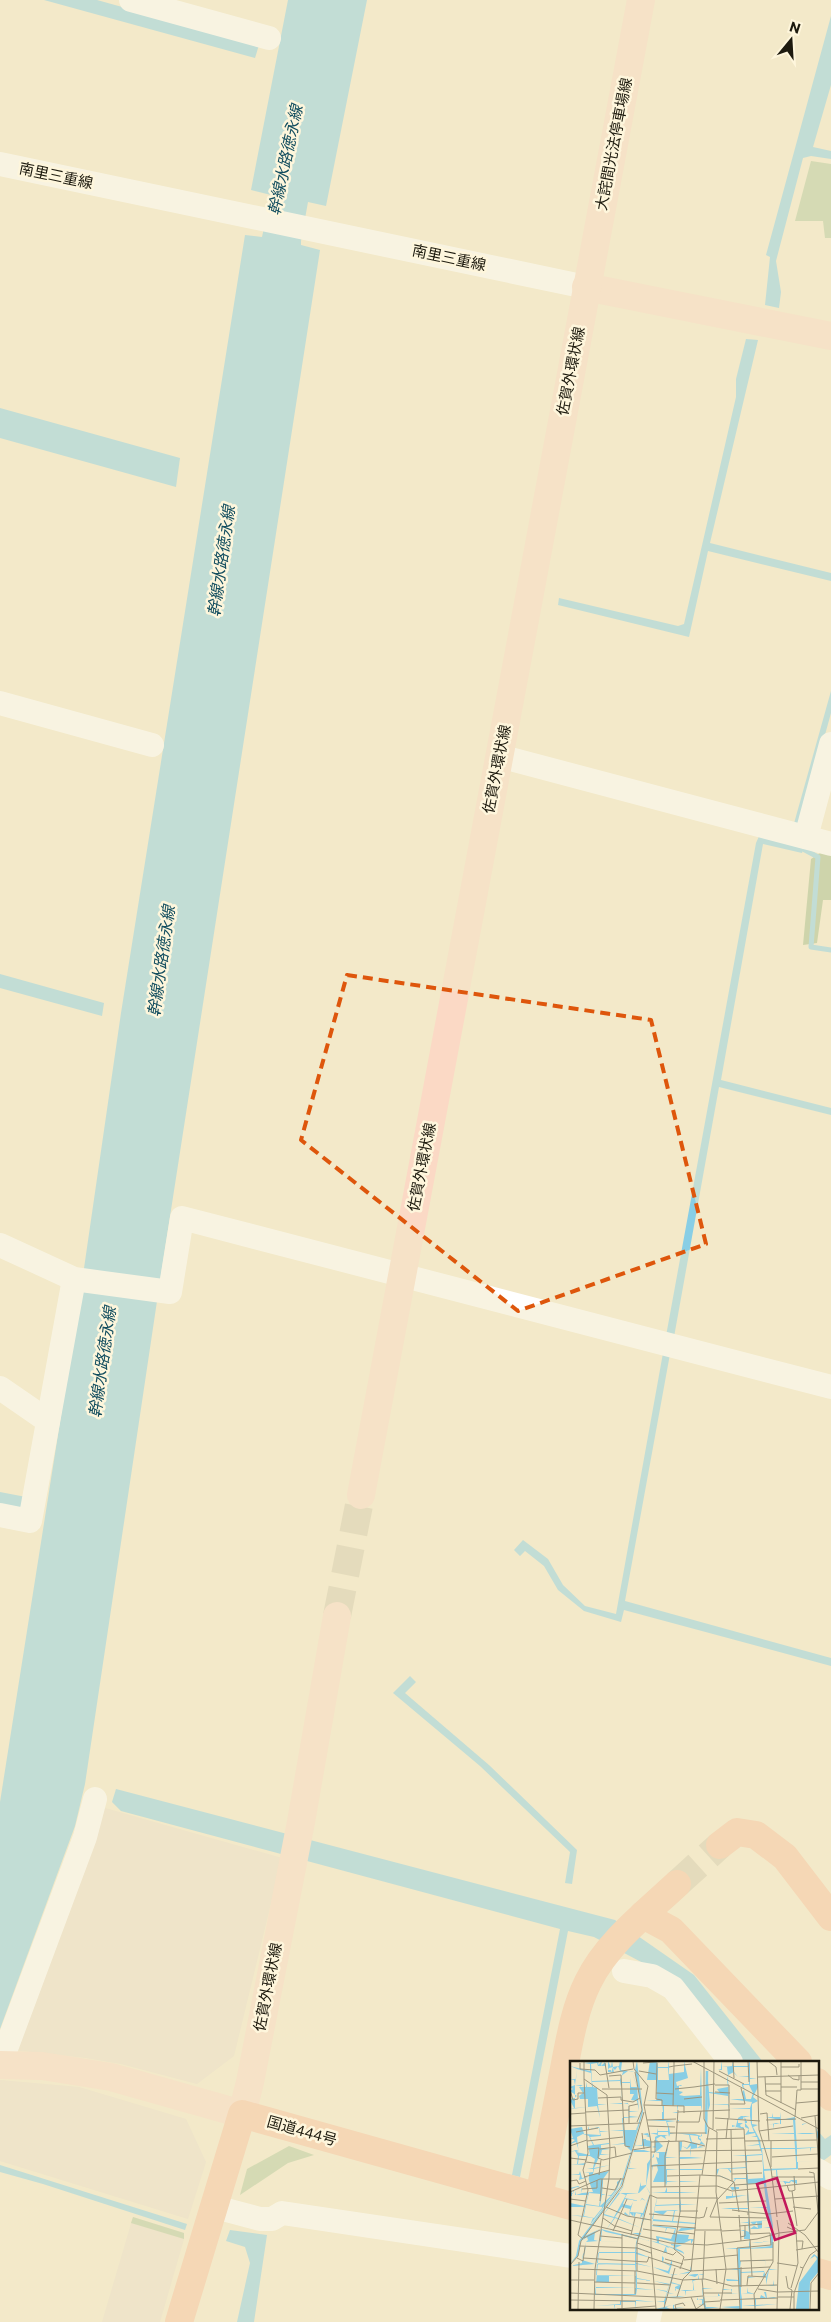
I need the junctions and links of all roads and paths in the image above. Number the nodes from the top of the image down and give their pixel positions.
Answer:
1 (131, 0) edge
2 (641, 0) edge
3 (269, 38) dead end
4 (0, 164) edge
5 (586, 287) junction
6 (831, 336) edge
7 (0, 703) edge
8 (831, 744) edge
9 (152, 745) dead end
10 (499, 756) junction
11 (806, 837) junction
12 (831, 844) edge
13 (0, 1245) edge
14 (402, 1275) junction
15 (86, 1281) junction
16 (831, 1387) edge
17 (0, 1388) edge
18 (48, 1420) junction
19 (360, 1495) tunnel mouth
20 (0, 1515) edge
21 (337, 1616) tunnel mouth
22 (95, 1799) dead end
23 (720, 1845) tunnel mouth
24 (677, 1884) tunnel mouth
25 (643, 1915) junction
26 (831, 1917) edge
27 (624, 1971) dead end
28 (0, 2057) edge
29 (731, 2061) edge
30 (797, 2061) edge
31 (0, 2065) edge
32 (818, 2083) edge
33 (831, 2096) edge
34 (242, 2114) junction
35 (818, 2171) edge
36 (831, 2178) edge
37 (539, 2197) junction
38 (215, 2206) junction
39 (570, 2206) edge
40 (570, 2256) edge
41 (818, 2272) edge
42 (831, 2276) edge
43 (180, 2322) edge

1 - 3 street
2 - 5 main road, 大詫間光法停車場線
4 - 5 street, 南里三重線
5 - 6 main road
5 - 10 main road, 佐賀外環状線
7 - 9 street
8 - 11 street
10 - 11 street
10 - 14 main road, 佐賀外環状線
11 - 12 street
13 - 15 street
14 - 15 street
14 - 16 street
14 - 19 main road, 佐賀外環状線
15 - 18 street
17 - 18 street
18 - 20 street
21 - 34 main road, 佐賀外環状線
22 - 28 street
23 - 26 highway
24 - 25 highway
25 - 30 highway
25 - 37 highway
27 - 29 street
31 - 34 main road
32 - 33 highway
34 - 37 highway, 国道444号
34 - 38 highway
35 - 36 street
37 - 39 highway, 国道444号
38 - 40 street
38 - 43 highway
41 - 42 highway

